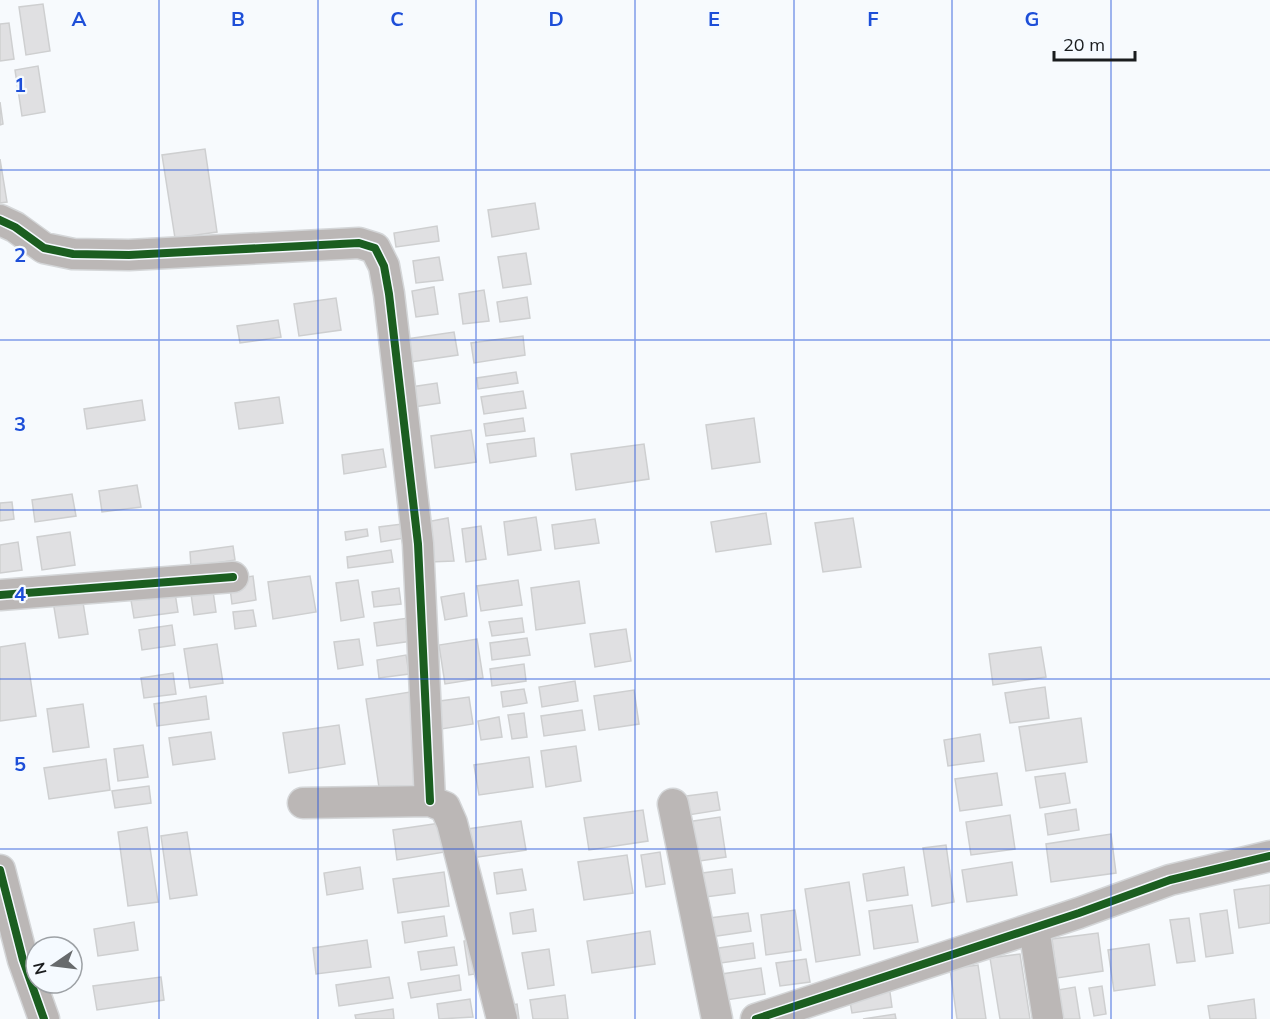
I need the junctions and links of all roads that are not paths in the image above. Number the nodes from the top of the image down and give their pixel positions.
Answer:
1 (0, 220) edge
2 (233, 577) dead end
3 (0, 595) edge
4 (430, 801) junction
5 (303, 803) dead end
6 (673, 804) dead end
7 (1270, 856) edge
8 (0, 870) edge
9 (1034, 928) junction
10 (44, 1019) edge
11 (502, 1019) edge
12 (717, 1019) edge
13 (756, 1019) edge
14 (1048, 1019) edge

1 - 4 street
2 - 3 street
4 - 5 street
4 - 11 street
6 - 12 street
7 - 9 street
8 - 10 street
9 - 13 street
9 - 14 street

